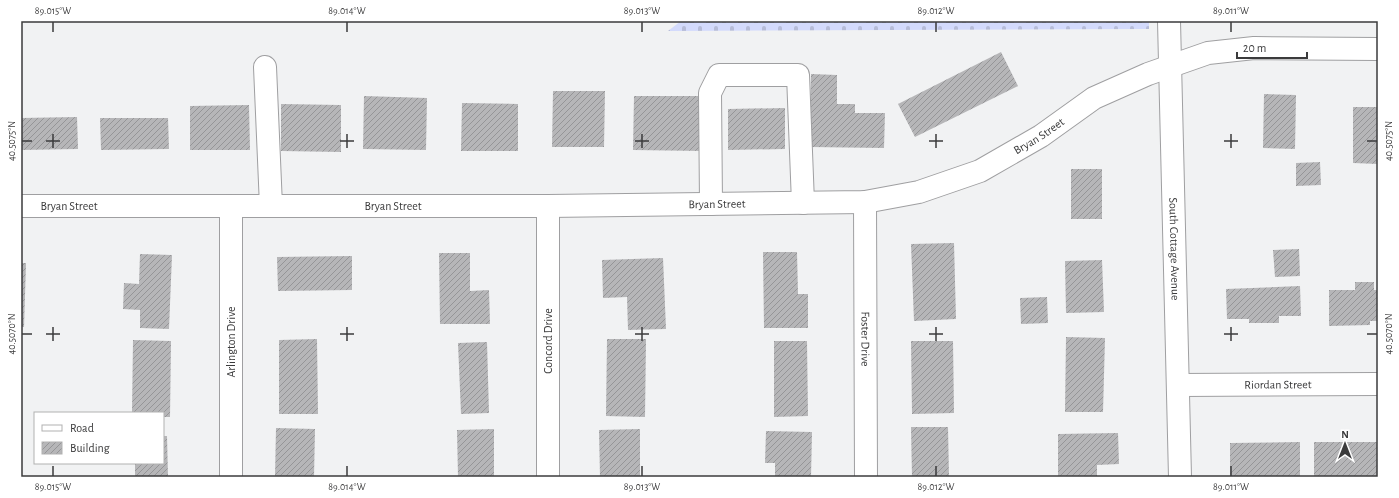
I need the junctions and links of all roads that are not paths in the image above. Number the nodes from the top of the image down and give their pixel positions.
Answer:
1 (1169, 21) edge
2 (1378, 49) edge
3 (1170, 66) junction
4 (265, 67) dead end
5 (803, 202) junction
6 (865, 202) junction
7 (711, 204) junction
8 (21, 206) edge
9 (230, 206) junction
10 (271, 206) junction
11 (548, 206) junction
12 (1378, 384) edge
13 (1179, 385) junction
14 (231, 477) edge
15 (548, 477) edge
16 (866, 477) edge
17 (1180, 477) edge

1 - 3 street, South Cottage Avenue
2 - 3 street, Bryan Street
3 - 6 street, Bryan Street
3 - 13 street, South Cottage Avenue
4 - 10 street
5 - 6 street, Bryan Street
5 - 7 street, Bryan Street
5 - 7 street
6 - 16 street, Foster Drive
7 - 11 street, Bryan Street
8 - 9 street, Bryan Street
9 - 10 street, Bryan Street
9 - 14 street, Arlington Drive
10 - 11 street, Bryan Street
11 - 15 street, Concord Drive
12 - 13 street, Riordan Street
13 - 17 street, South Cottage Avenue

